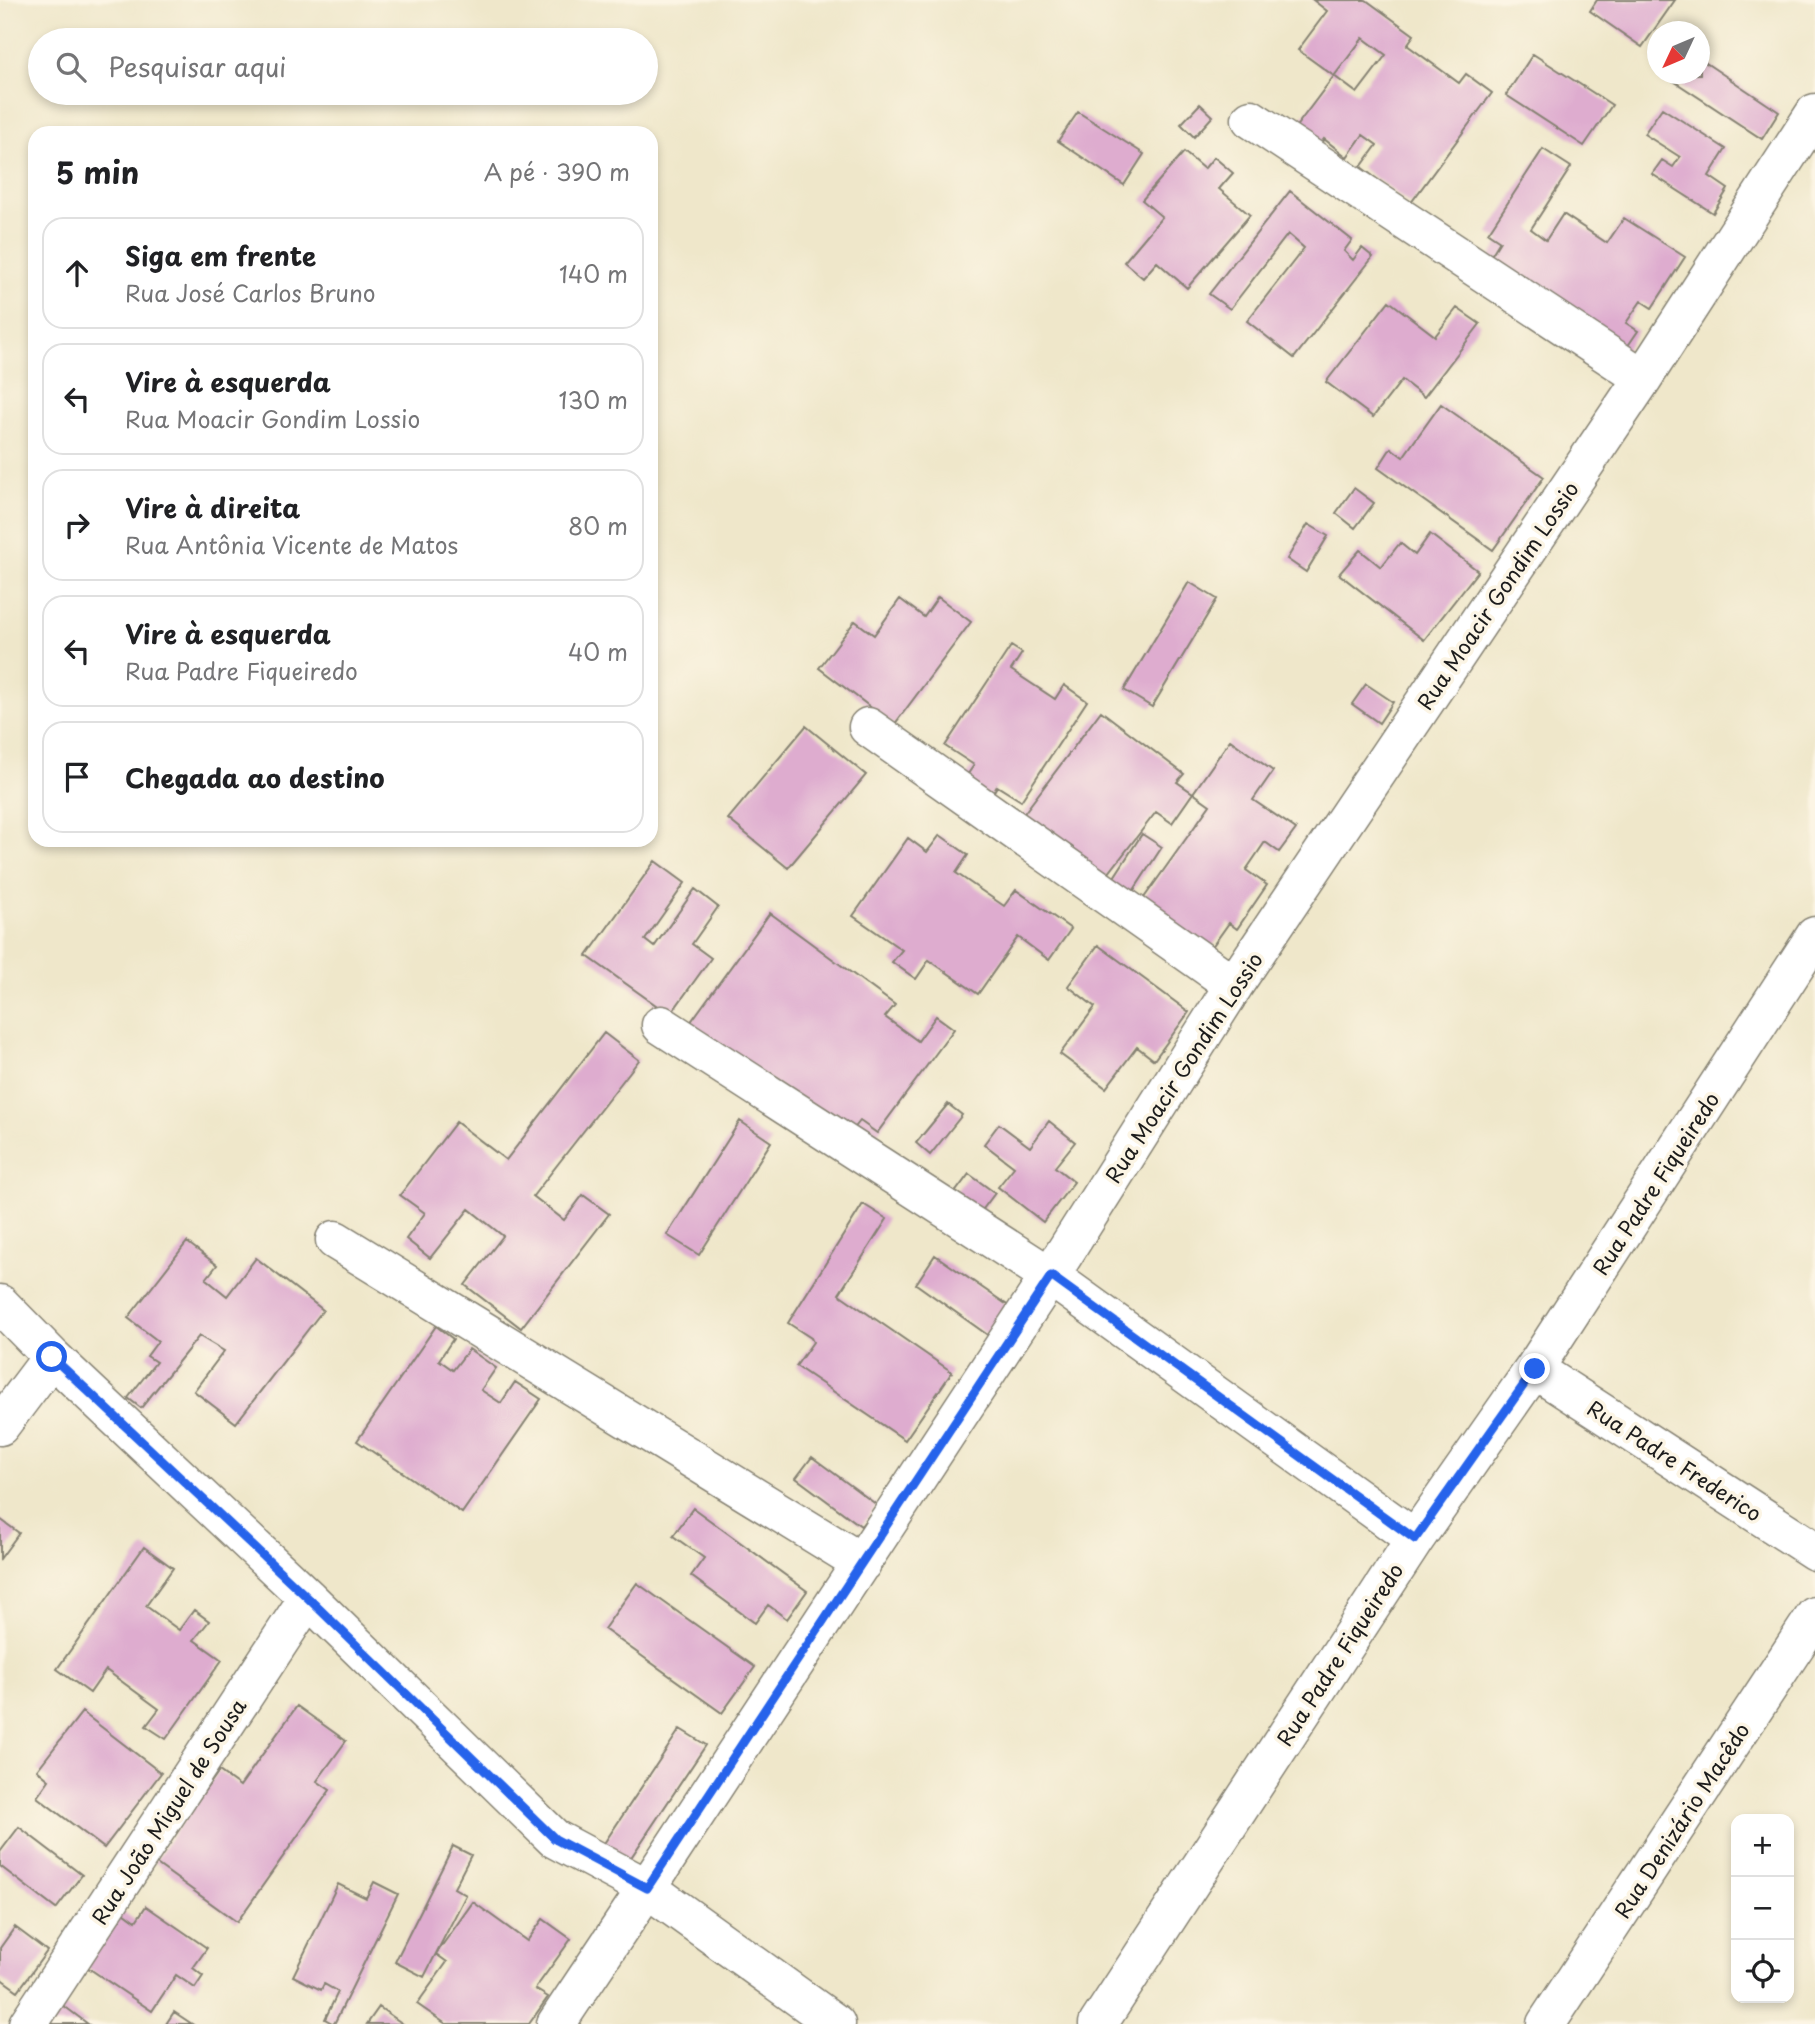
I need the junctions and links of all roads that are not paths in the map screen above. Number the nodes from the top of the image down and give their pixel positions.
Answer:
1 (1815, 113) edge
2 (1251, 120) dead end
3 (1643, 378) junction
4 (868, 727) dead end
5 (1815, 936) edge
6 (1234, 985) junction
7 (661, 1025) dead end
8 (335, 1240) dead end
9 (1051, 1276) junction
10 (0, 1304) edge
11 (52, 1357) junction
12 (1535, 1369) junction
13 (0, 1426) edge
14 (1415, 1539) junction
15 (1815, 1551) edge
16 (862, 1563) junction
17 (308, 1598) junction
18 (1815, 1616) edge
19 (647, 1888) junction
20 (28, 2024) edge
21 (556, 2024) edge
22 (836, 2024) edge
23 (1098, 2024) edge
24 (1546, 2024) edge

1 - 3 street, Rua Moacir Gondim Lossio
2 - 3 street
3 - 6 street, Rua Moacir Gondim Lossio
4 - 6 street
5 - 12 street, Rua Padre Fiqueiredo
6 - 9 street, Rua Moacir Gondim Lossio
7 - 9 street
8 - 16 street
9 - 14 street
9 - 16 street, Rua Moacir Gondim Lossio
10 - 11 street
11 - 13 street
11 - 17 street
12 - 14 street, Rua Padre Fiqueiredo
12 - 15 street, Rua Padre Frederico
14 - 23 street, Rua Padre Fiqueiredo
16 - 19 street, Rua Moacir Gondim Lossio
17 - 19 street
17 - 20 street, Rua João Miguel de Sousa
18 - 24 street, Rua Denizário Macêdo
19 - 21 street, Rua Moacir Gondim Lossio
19 - 22 street

